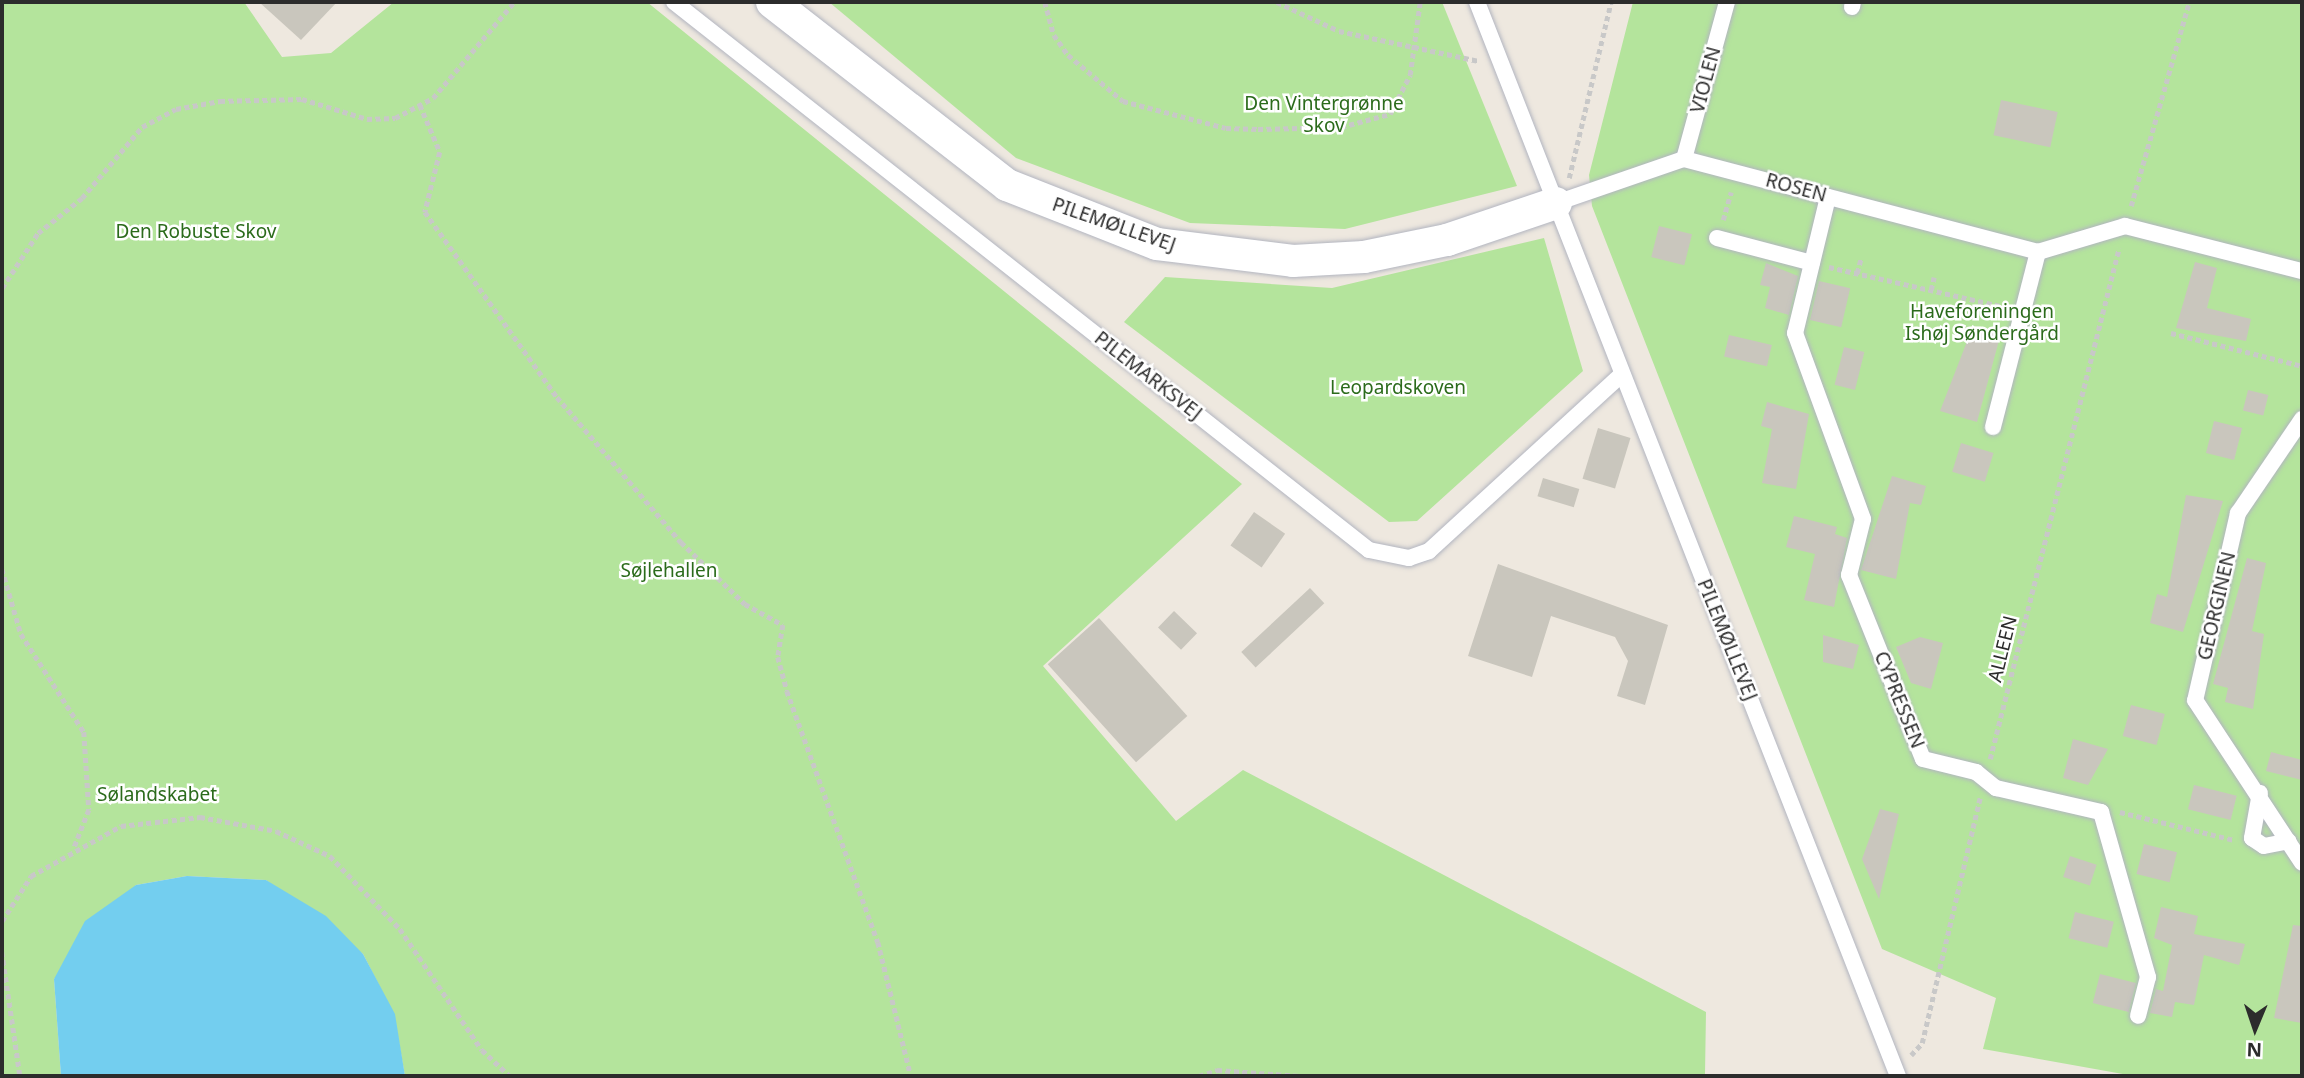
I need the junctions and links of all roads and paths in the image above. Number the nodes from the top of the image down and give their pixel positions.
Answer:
1 (514, 2) edge
2 (674, 2) edge
3 (772, 2) edge
4 (1045, 2) edge
5 (1278, 2) edge
6 (1420, 2) edge
7 (1477, 2) edge
8 (1611, 2) edge
9 (1727, 2) edge
10 (2189, 2) edge
11 (1415, 50) junction
12 (1501, 62) junction
13 (421, 105) junction
14 (1684, 159) junction
15 (1736, 173) junction
16 (1828, 197) junction
17 (1556, 203) junction
18 (2125, 226) junction
19 (1717, 238) joint
20 (2038, 252) junction
21 (1861, 258) dead end
22 (1812, 262) junction
23 (2302, 271) edge
24 (1857, 273) junction
25 (1934, 277) dead end
26 (2, 288) edge
27 (1931, 290) junction
28 (2023, 311) junction
29 (2171, 333) dead end
30 (2302, 366) edge
31 (1621, 375) junction
32 (2302, 419) edge
33 (1993, 427) dead end
34 (2, 569) edge
35 (1985, 779) junction
36 (2260, 793) junction
37 (2101, 812) junction
38 (2252, 838) junction
39 (2289, 841) junction
40 (74, 849) junction
41 (2302, 863) edge
42 (3, 912) edge
43 (2, 921) edge
44 (2, 952) edge
45 (2138, 1016) dead end
46 (1897, 1074) edge
47 (20, 1076) edge
48 (510, 1076) edge
49 (911, 1076) edge
50 (1199, 1076) edge
51 (1300, 1076) edge

1 - 13 path
2 - 31 lane, PILEMARKSVEJ
3 - 17 street, PILEMØLLEVEJ
4 - 11 path
5 - 11 path
6 - 11 path
7 - 12 lane, PILEMØLLEVEJ
8 - 17 path
9 - 14 lane, VIOLEN
10 - 18 path
11 - 12 path
12 - 17 lane, PILEMØLLEVEJ
13 - 26 path
13 - 49 path
14 - 15 lane, ROSEN
14 - 17 lane
15 - 16 lane, ROSEN
15 - 19 path
16 - 20 lane, ROSEN
16 - 22 lane, CYPRESSEN
17 - 31 lane, PILEMØLLEVEJ
18 - 20 lane
18 - 23 lane
18 - 35 path, ALLEEN
19 - 22 lane
20 - 28 lane
21 - 24 path
22 - 24 path
22 - 35 lane, CYPRESSEN
24 - 27 path
25 - 27 path
27 - 28 path
28 - 33 lane
29 - 30 path
31 - 46 lane, PILEMØLLEVEJ
32 - 36 lane, GEORGINEN
34 - 40 path
35 - 37 lane, CYPRESSEN
35 - 46 path, ALLEEN
36 - 38 lane
36 - 39 lane, GEORGINEN
37 - 38 path
37 - 45 lane
38 - 39 lane
39 - 41 lane, GEORGINEN
40 - 42 path
40 - 48 path
42 - 43 path
44 - 47 path
50 - 51 path

